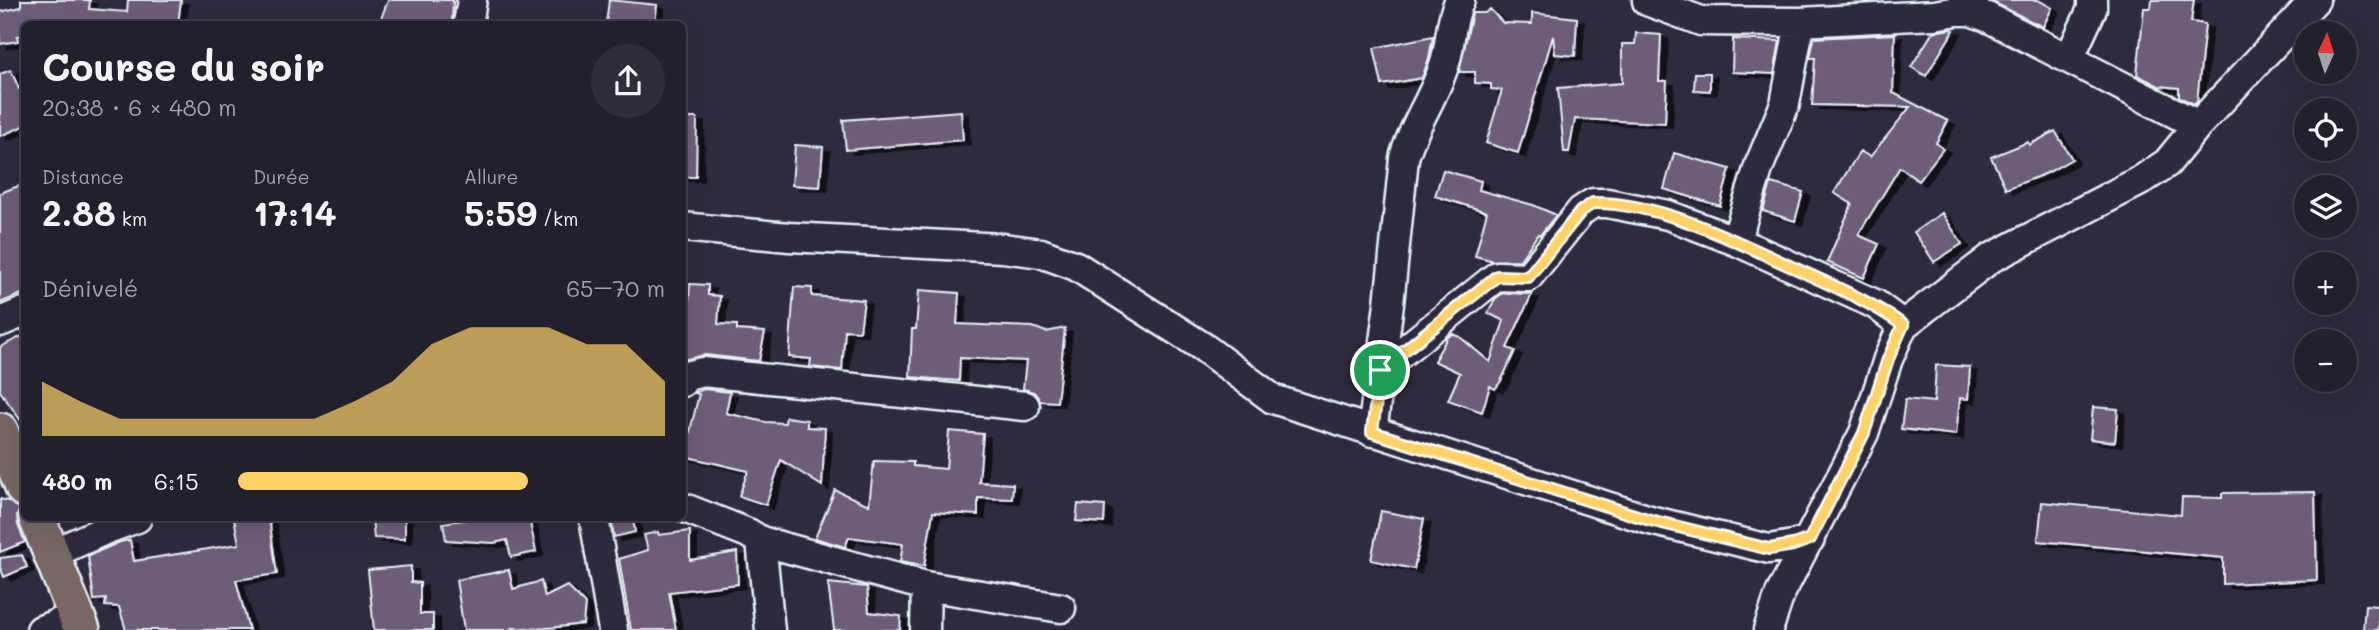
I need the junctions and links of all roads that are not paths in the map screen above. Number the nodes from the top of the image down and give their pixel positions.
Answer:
1 (472, 0) edge
2 (1460, 0) edge
3 (1642, 0) edge
4 (2092, 0) edge
5 (2315, 0) edge
6 (468, 21) edge
7 (1800, 22) junction
8 (2069, 59) junction
9 (2198, 125) junction
10 (686, 227) edge
11 (1735, 241) junction
12 (21, 313) edge
13 (0, 322) edge
14 (1903, 325) junction
15 (1380, 370) junction
16 (686, 376) edge
17 (1025, 406) dead end
18 (0, 431) edge
19 (1372, 432) junction
20 (15, 482) edge
21 (686, 509) edge
22 (38, 521) edge
23 (129, 521) edge
24 (594, 521) edge
25 (1810, 539) junction
26 (761, 541) junction
27 (1769, 549) junction
28 (52, 554) junction
29 (926, 586) junction
30 (1780, 593) junction
31 (1061, 608) dead end
32 (80, 623) edge
33 (41, 630) edge
34 (612, 630) edge
35 (770, 630) edge
36 (925, 630) edge
37 (1768, 630) edge

1 - 6 street
2 - 15 street
3 - 7 street
4 - 8 street
5 - 9 street
7 - 8 street
7 - 11 street
8 - 9 street
9 - 14 street
10 - 19 street
11 - 14 street
11 - 15 street
12 - 13 street
14 - 25 street
15 - 19 street
16 - 17 street
18 - 20 main road
19 - 27 street
21 - 26 street
22 - 28 main road
23 - 28 street
24 - 34 street
25 - 27 street
25 - 30 street
26 - 29 street
26 - 35 street
27 - 30 street
28 - 32 main road
29 - 31 street
29 - 36 street
30 - 37 street
32 - 33 street

